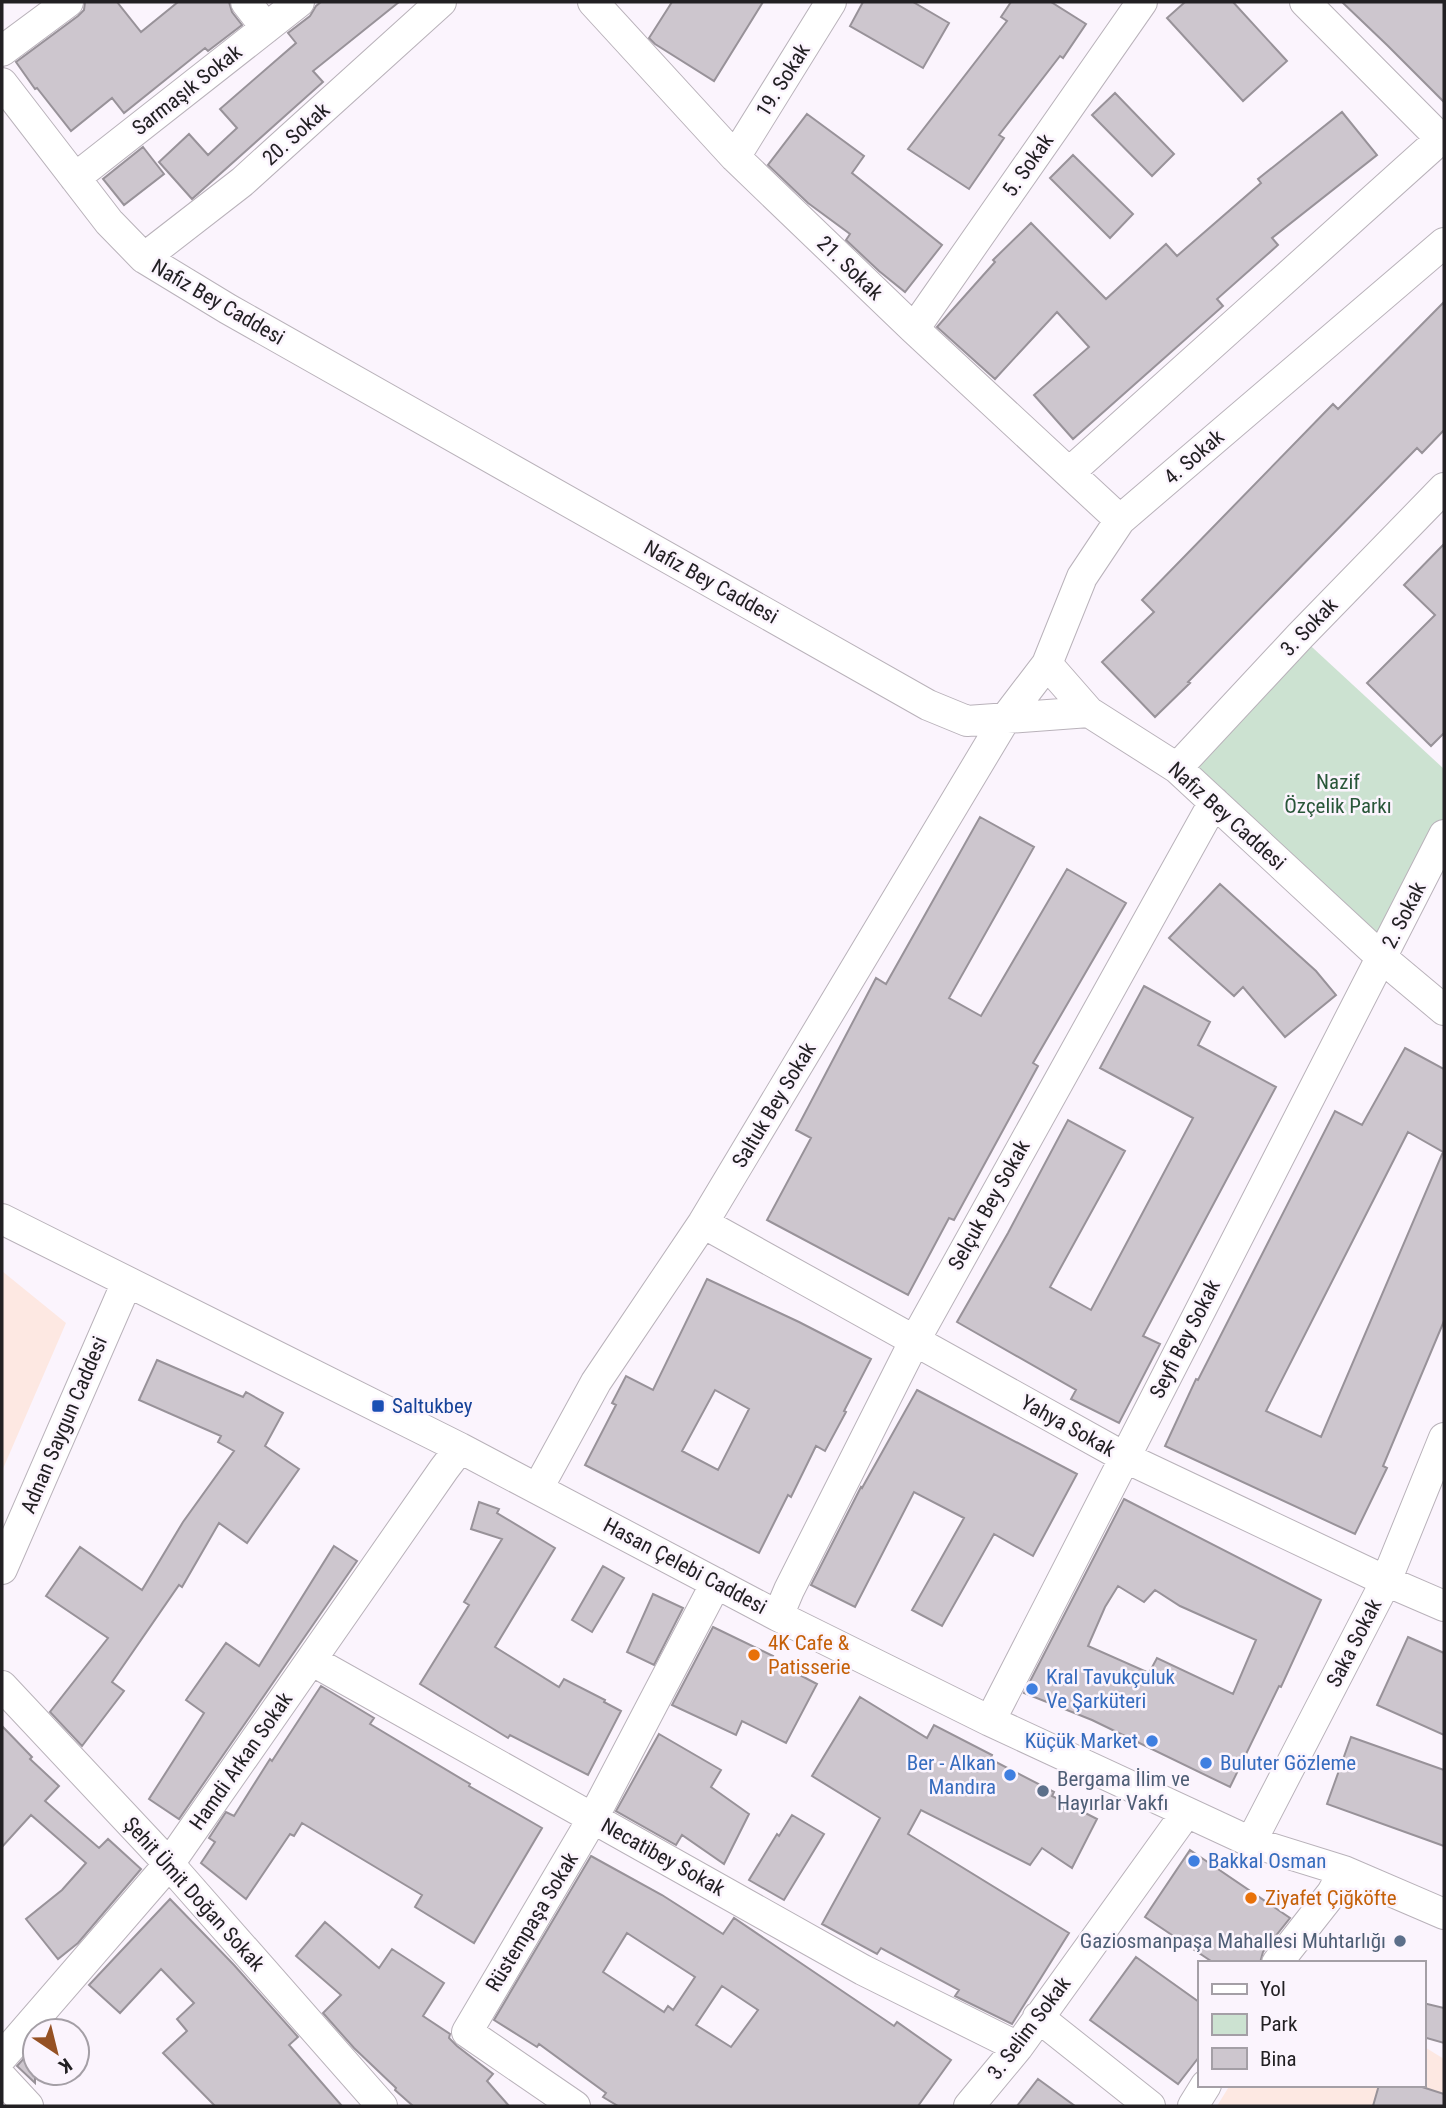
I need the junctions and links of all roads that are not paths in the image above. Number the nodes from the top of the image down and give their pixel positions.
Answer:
1 (68, 2) edge
2 (246, 2) edge
3 (299, 2) edge
4 (441, 2) edge
5 (593, 2) edge
6 (831, 2) edge
7 (1142, 2) edge
8 (1305, 2) edge
9 (266, 29) junction
10 (2, 51) edge
11 (2, 83) edge
12 (1443, 139) edge
13 (735, 158) junction
14 (75, 178) junction
15 (1444, 243) edge
16 (144, 258) junction
17 (914, 329) junction
18 (1070, 472) junction
19 (1444, 488) edge
20 (1120, 520) junction
21 (1047, 664) junction
22 (1089, 712) junction
23 (1005, 719) junction
24 (1177, 768) junction
25 (1214, 802) junction
26 (1444, 835) edge
27 (1382, 958) junction
28 (1444, 1010) edge
29 (2, 1219) edge
30 (704, 1223) junction
31 (127, 1282) junction
32 (915, 1340) junction
33 (1444, 1438) edge
34 (460, 1448) junction
35 (1124, 1457) junction
36 (538, 1488) junction
37 (2, 1569) edge
38 (1386, 1581) junction
39 (716, 1583) junction
40 (1444, 1606) edge
41 (778, 1616) junction
42 (312, 1660) junction
43 (2, 1686) edge
44 (990, 1721) junction
45 (1186, 1812) junction
46 (593, 1818) junction
47 (1251, 1842) junction
48 (169, 1864) junction
49 (1344, 1871) junction
50 (1444, 1914) edge
51 (1279, 1961) edge
52 (1038, 2018) junction
53 (1018, 2047) junction
54 (2, 2057) edge
55 (2, 2078) edge
56 (1205, 2087) edge
57 (28, 2106) edge
58 (382, 2106) edge
59 (575, 2106) edge
60 (969, 2106) edge
61 (1150, 2106) edge
62 (1193, 2106) edge

1 - 10 street
2 - 9 street
3 - 9 street, Sarmaşık Sokak
4 - 16 street, 20. Sokak
5 - 13 street, 21. Sokak
6 - 13 street, 19. Sokak
7 - 17 street, 5. Sokak
8 - 12 street
9 - 14 street, Sarmaşık Sokak
11 - 14 street, Nafiz Bey Caddesi
12 - 18 street
13 - 17 street, 21. Sokak
14 - 16 street, Nafiz Bey Caddesi
15 - 20 street, 4. Sokak
16 - 23 street, Nafiz Bey Caddesi
17 - 18 street, 21. Sokak
18 - 20 street, 21. Sokak
19 - 24 street, 3. Sokak
20 - 21 street, 4. Sokak
21 - 22 street
21 - 23 street, 4. Sokak
22 - 23 street, Nafiz Bey Caddesi
22 - 24 street, Nafiz Bey Caddesi
23 - 30 street, Saltuk Bey Sokak
24 - 25 street, Nafiz Bey Caddesi
25 - 27 street, Nafiz Bey Caddesi
25 - 32 street, Selçuk Bey Sokak
26 - 27 street, 2. Sokak
27 - 28 street, Nafiz Bey Caddesi
27 - 35 street, Seyfi Bey Sokak
29 - 31 street, Hasan Çelebi Caddesi
30 - 32 street, Yahya Sokak
30 - 36 street, Saltuk Bey Sokak
31 - 34 street, Hasan Çelebi Caddesi
31 - 37 street, Adnan Saygun Caddesi
32 - 35 street, Yahya Sokak
32 - 41 street, Selçuk Bey Sokak
33 - 38 street, Saka Sokak
34 - 36 street, Hasan Çelebi Caddesi
34 - 42 street, Hamdi Arkan Sokak
35 - 38 street, Yahya Sokak
35 - 44 street, Seyfi Bey Sokak
36 - 39 street, Hasan Çelebi Caddesi
38 - 40 street, Yahya Sokak
38 - 47 street, Saka Sokak
39 - 41 street, Hasan Çelebi Caddesi
39 - 46 street, Rüstempaşa Sokak
41 - 44 street, Hasan Çelebi Caddesi
42 - 46 street, Necatibey Sokak
42 - 48 street, Hamdi Arkan Sokak
43 - 48 street, Şehit Ümit Doğan Sokak
44 - 45 street, Hasan Çelebi Caddesi
45 - 47 street, Hasan Çelebi Caddesi
45 - 52 street, 3. Selim Sokak
46 - 53 street, Necatibey Sokak
46 - 59 street, Rüstempaşa Sokak
47 - 49 street, Hasan Çelebi Caddesi
48 - 54 street, Hamdi Arkan Sokak
48 - 58 street, Şehit Ümit Doğan Sokak
49 - 50 street, Hasan Çelebi Caddesi
49 - 51 street
52 - 53 street, 3. Selim Sokak
52 - 61 street
53 - 60 street, 3. Selim Sokak
55 - 57 street
56 - 62 street

